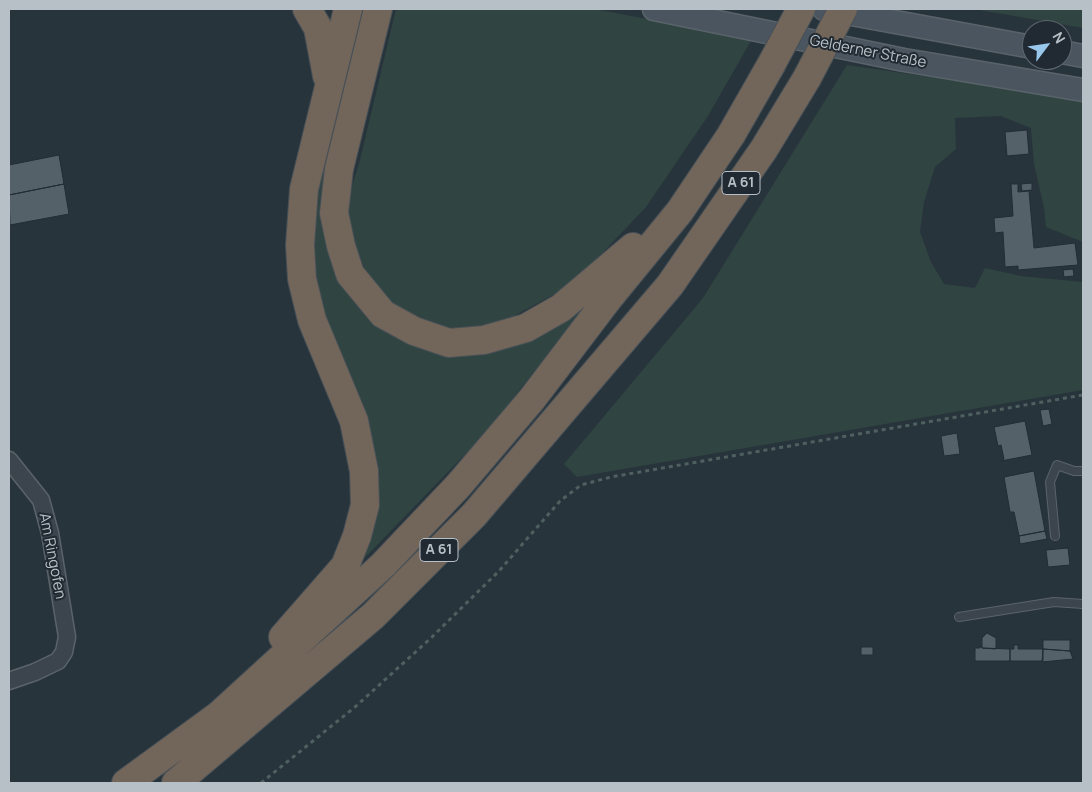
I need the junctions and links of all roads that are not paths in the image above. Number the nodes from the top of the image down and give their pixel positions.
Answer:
1 (307, 9) edge
2 (348, 9) edge
3 (378, 9) edge
4 (654, 9) edge
5 (801, 9) edge
6 (824, 9) edge
7 (843, 9) edge
8 (1022, 45) edge
9 (328, 89) junction
10 (1083, 90) edge
11 (680, 211) junction
12 (9, 460) edge
13 (1083, 471) edge
14 (1056, 536) dead end
15 (1083, 604) edge
16 (959, 617) dead end
17 (9, 680) edge
18 (219, 715) junction
19 (126, 783) edge
20 (176, 783) edge

1 - 9 highway
2 - 9 highway
3 - 11 highway
4 - 10 main road, Gelderner Straße
5 - 11 highway, A 61, bridge
6 - 8 main road
7 - 20 highway, A 61, bridge
9 - 18 highway
11 - 18 highway, A 61
12 - 17 street, Am Ringofen
13 - 14 lane
15 - 16 lane
18 - 19 highway, A 61

